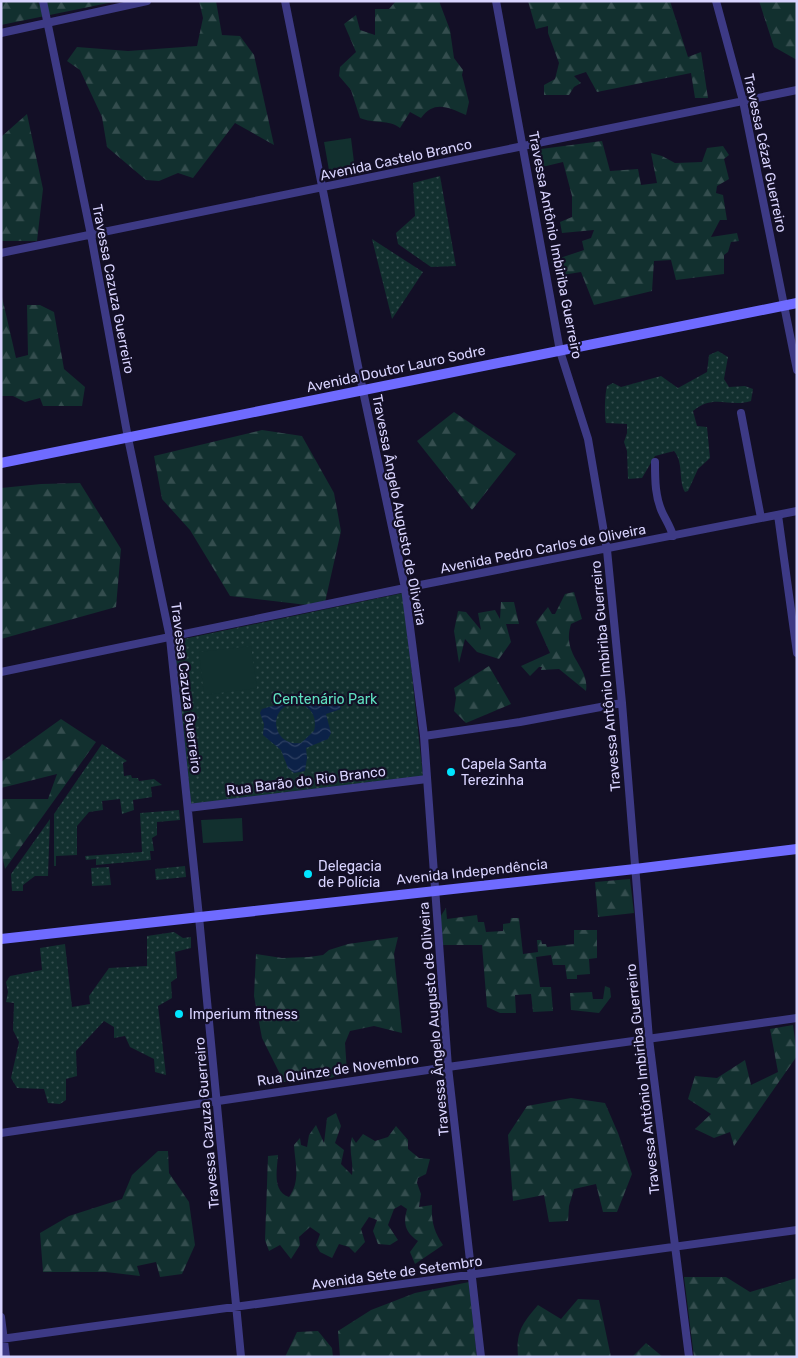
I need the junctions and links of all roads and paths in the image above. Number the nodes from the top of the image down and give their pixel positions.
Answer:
1 (43, 1) edge
2 (147, 1) edge
3 (286, 1) edge
4 (496, 1) edge
5 (716, 1) edge
6 (47, 23) junction
7 (1, 33) edge
8 (797, 90) edge
9 (743, 101) junction
10 (524, 145) junction
11 (324, 188) junction
12 (91, 235) junction
13 (1, 253) edge
14 (797, 303) edge
15 (784, 306) junction
16 (560, 351) junction
17 (797, 370) edge
18 (363, 391) junction
19 (741, 413) dead end
20 (128, 438) junction
21 (655, 462) dead end
22 (1, 463) edge
23 (797, 511) edge
24 (778, 515) junction
25 (761, 518) junction
26 (673, 536) junction
27 (607, 550) junction
28 (405, 588) junction
29 (793, 598) edge
30 (170, 638) junction
31 (796, 643) edge
32 (797, 653) edge
33 (1, 672) edge
34 (622, 703) junction
35 (424, 736) junction
36 (427, 779) junction
37 (188, 808) junction
38 (797, 849) edge
39 (635, 869) junction
40 (436, 890) junction
41 (199, 917) junction
42 (1, 938) edge
43 (797, 1018) edge
44 (649, 1039) junction
45 (448, 1067) junction
46 (217, 1101) junction
47 (1, 1133) edge
48 (797, 1230) edge
49 (675, 1248) junction
50 (473, 1275) junction
51 (236, 1308) junction
52 (1, 1317) edge
53 (2, 1339) edge
54 (6, 1357) edge
55 (241, 1357) edge
56 (481, 1357) edge
57 (689, 1357) edge

1 - 6 street, Travessa Cazuza Guerreiro
2 - 6 street
3 - 11 street, Travessa Ângelo Augusto de Oliveira
4 - 10 street, Travessa Antônio Imbiriba Guerreiro
5 - 9 street, Travessa Cézar Guerreiro
6 - 7 street
6 - 12 street, Travessa Cazuza Guerreiro
8 - 9 street, Avenida Castelo Branco
9 - 10 street, Avenida Castelo Branco
9 - 15 street, Travessa Cézar Guerreiro
10 - 11 street, Avenida Castelo Branco
10 - 16 street, Travessa Antônio Imbiriba Guerreiro
11 - 12 street, Avenida Castelo Branco
11 - 18 street, Travessa Ângelo Augusto de Oliveira
12 - 13 street, Avenida Castelo Branco
12 - 20 street, Travessa Cazuza Guerreiro
14 - 15 street, Avenida Doutor Lauro Sodre
15 - 16 street, Avenida Doutor Lauro Sodre
15 - 17 street, Travessa Cézar Guerreiro
16 - 18 street, Avenida Doutor Lauro Sodre
16 - 27 street, Travessa Antônio Imbiriba Guerreiro
18 - 20 street, Avenida Doutor Lauro Sodre
18 - 28 street, Travessa Ângelo Augusto de Oliveira
19 - 25 street
20 - 22 street, Avenida Doutor Lauro Sodre
20 - 30 street, Travessa Cazuza Guerreiro
21 - 26 street
23 - 24 street, Avenida Pedro Carlos de Oliveira
24 - 25 street, Avenida Pedro Carlos de Oliveira
24 - 29 street
25 - 26 street, Avenida Pedro Carlos de Oliveira
26 - 27 street, Avenida Pedro Carlos de Oliveira
27 - 28 street, Avenida Pedro Carlos de Oliveira
27 - 34 street, Travessa Antônio Imbiriba Guerreiro
28 - 30 street, Avenida Pedro Carlos de Oliveira
28 - 35 street, Travessa Ângelo Augusto de Oliveira
29 - 31 street
30 - 33 street, Avenida Pedro Carlos de Oliveira
30 - 37 street, Travessa Cazuza Guerreiro
31 - 32 street
34 - 35 street
34 - 39 street, Travessa Antônio Imbiriba Guerreiro
35 - 36 street, Travessa Ângelo Augusto de Oliveira
36 - 37 street, Rua Barão do Rio Branco
36 - 40 street, Travessa Ângelo Augusto de Oliveira
37 - 41 street, Travessa Cazuza Guerreiro
38 - 39 street, Avenida Independência
39 - 40 street, Avenida Independência
39 - 44 street, Travessa Antônio Imbiriba Guerreiro
40 - 41 street, Avenida Independência
40 - 45 street, Travessa Ângelo Augusto de Oliveira
41 - 42 street, Avenida Independência
41 - 46 street, Travessa Cazuza Guerreiro
43 - 44 street, Rua Quinze de Novembro
44 - 45 street, Rua Quinze de Novembro
44 - 49 street, Travessa Antônio Imbiriba Guerreiro
45 - 46 street, Rua Quinze de Novembro
45 - 50 street, Travessa Ângelo Augusto de Oliveira
46 - 47 street, Rua Quinze de Novembro
46 - 51 street, Travessa Cazuza Guerreiro
48 - 49 street, Avenida Sete de Setembro
49 - 50 street, Avenida Sete de Setembro
49 - 57 street, Travessa Antônio Imbiriba Guerreiro
50 - 51 street, Avenida Sete de Setembro
50 - 56 street, Travessa Ângelo Augusto de Oliveira
51 - 53 street, Avenida Sete de Setembro
51 - 55 street, Travessa Cazuza Guerreiro
52 - 53 street
53 - 54 street

